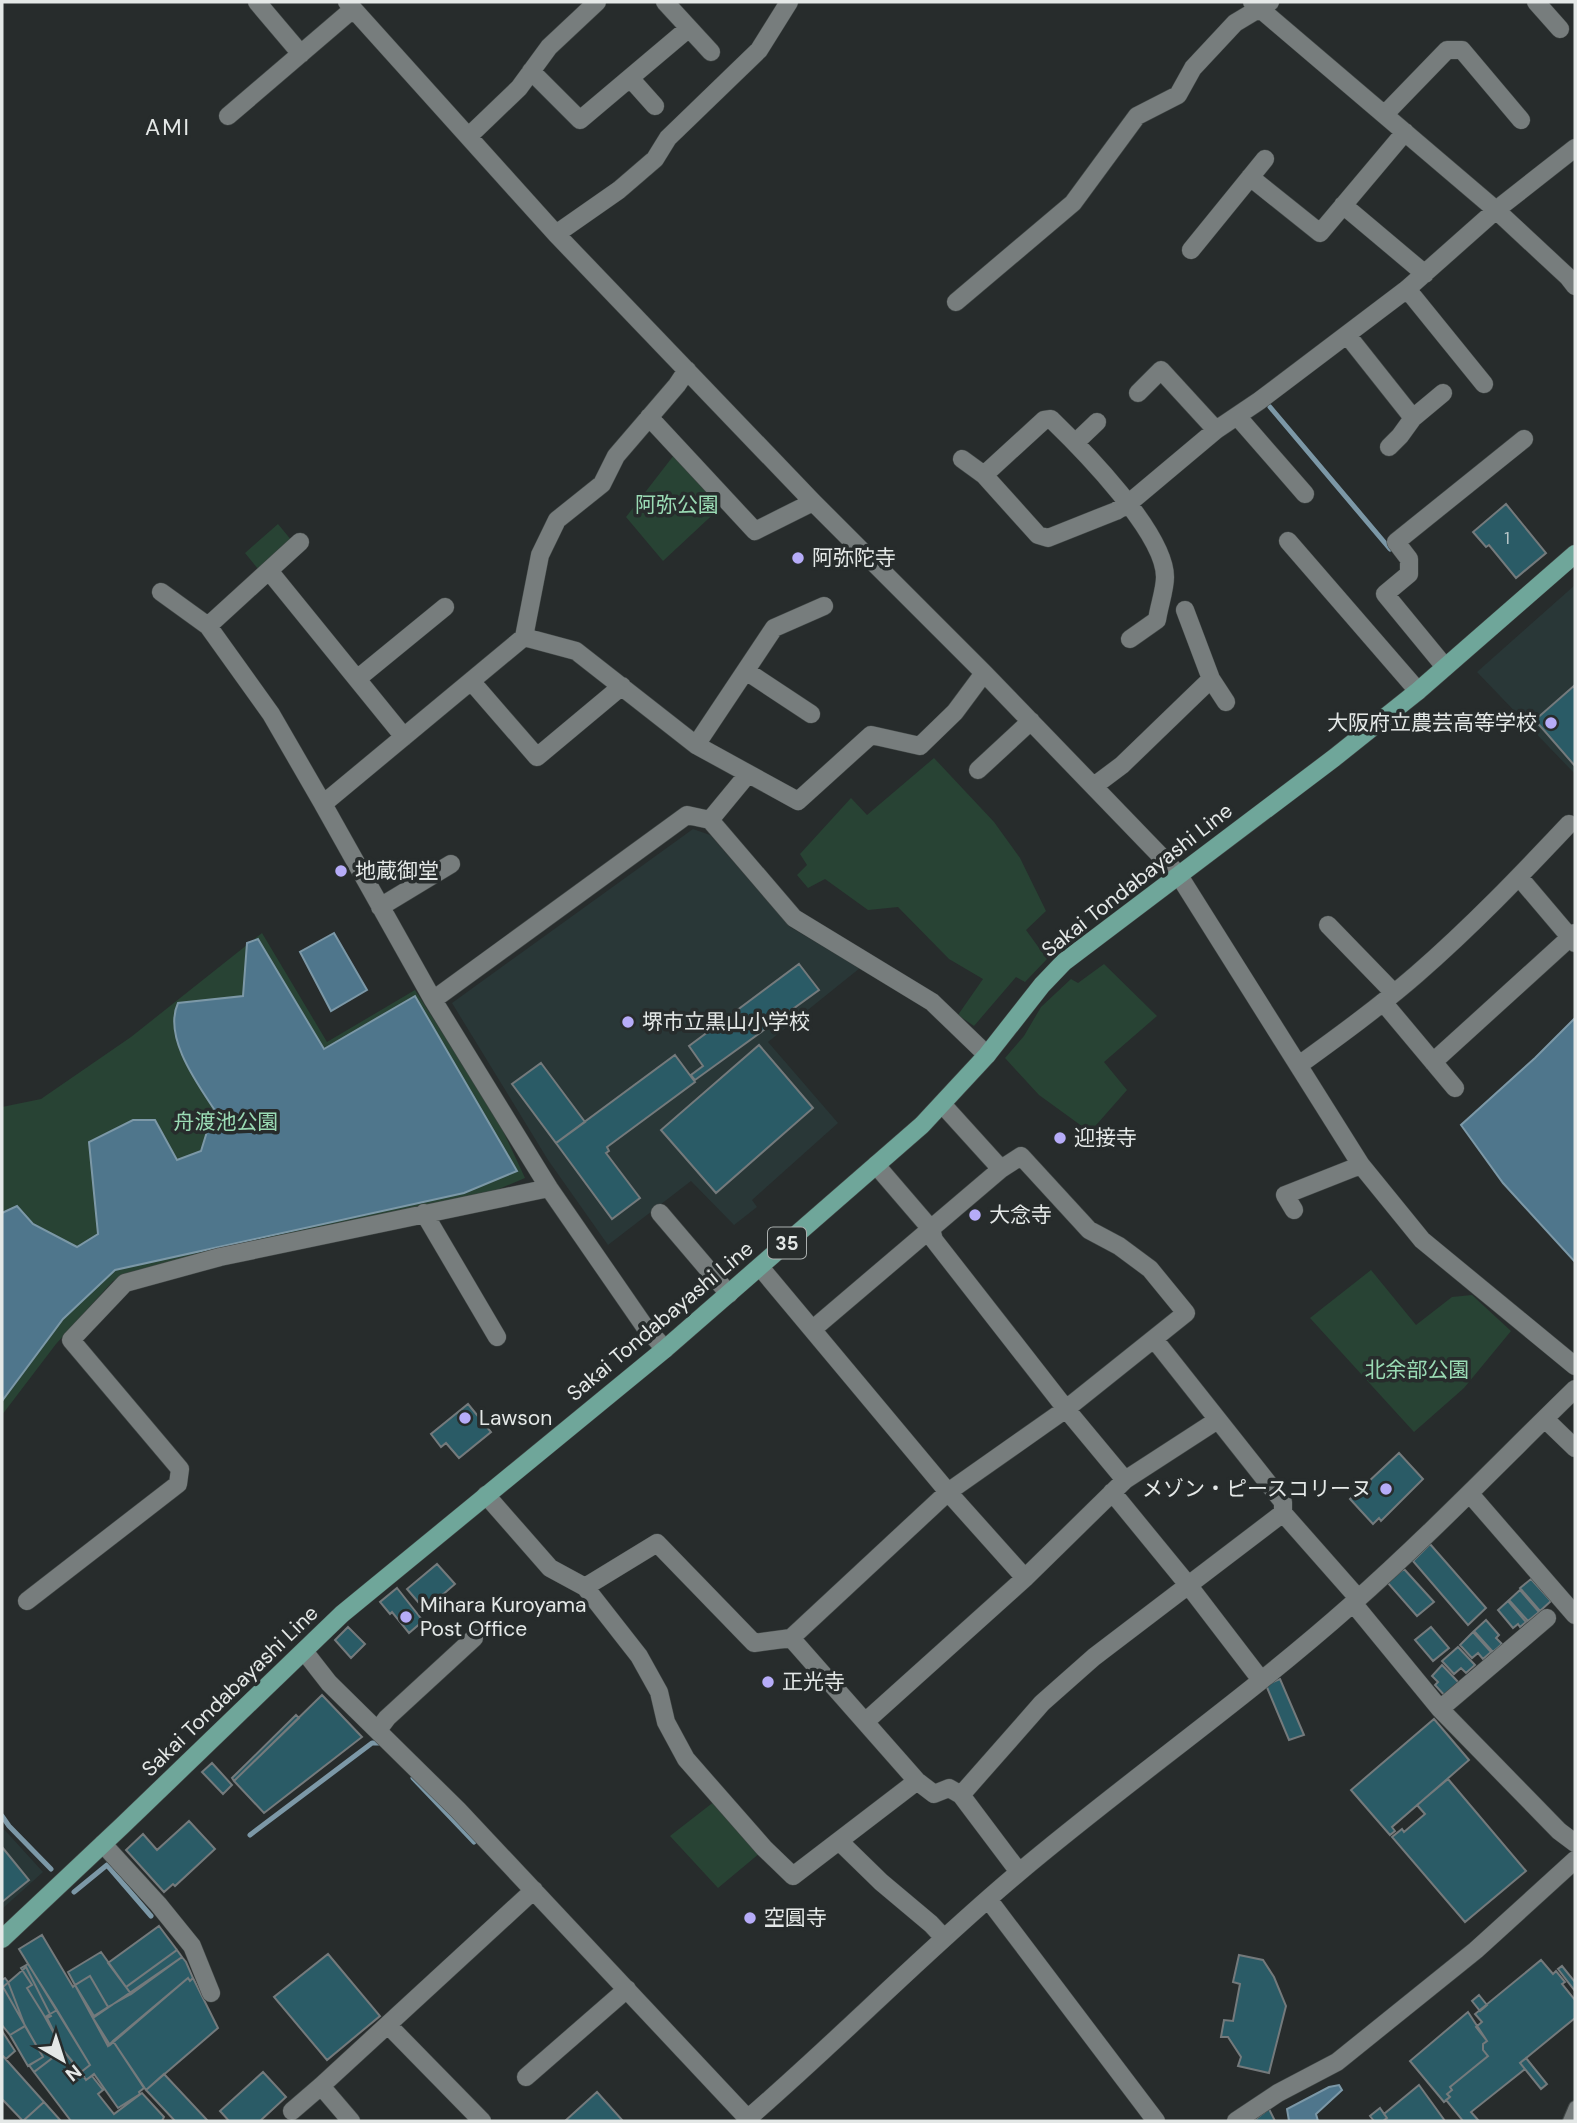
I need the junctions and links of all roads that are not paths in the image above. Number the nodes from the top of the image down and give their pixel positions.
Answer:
1 (257, 2) edge
2 (597, 2) edge
3 (665, 2) edge
4 (1536, 2) edge
5 (785, 4) edge
6 (1261, 4) edge
7 (350, 5) edge
8 (689, 28) junction
9 (1560, 30) dead end
10 (711, 52) dead end
11 (301, 54) junction
12 (531, 71) junction
13 (630, 78) junction
14 (655, 106) dead end
15 (1385, 114) junction
16 (228, 117) dead end
17 (1521, 120) dead end
18 (1405, 131) junction
19 (468, 136) junction
20 (1575, 148) edge
21 (1265, 159) dead end
22 (1250, 177) junction
23 (1343, 205) junction
24 (1496, 210) junction
25 (556, 234) junction
26 (1191, 250) dead end
27 (1425, 274) junction
28 (1575, 286) edge
29 (1407, 289) junction
30 (956, 302) dead end
31 (1348, 337) junction
32 (687, 370) junction
33 (1484, 384) dead end
34 (1138, 393) dead end
35 (1443, 393) dead end
36 (1237, 416) junction
37 (649, 417) junction
38 (1413, 418) junction
39 (1097, 422) dead end
40 (1216, 430) junction
41 (1524, 439) dead end
42 (1075, 443) junction
43 (1389, 447) dead end
44 (961, 459) dead end
45 (984, 475) junction
46 (1304, 494) dead end
47 (813, 502) junction
48 (1129, 503) junction
49 (1287, 541) dead end
50 (300, 542) dead end
51 (1575, 554) edge
52 (270, 572) junction
53 (161, 592) dead end
54 (824, 606) dead end
55 (446, 607) dead end
56 (1185, 610) dead end
57 (208, 626) junction
58 (524, 637) junction
59 (1130, 639) dead end
60 (1445, 667) junction
61 (746, 671) junction
62 (984, 673) junction
63 (357, 679) junction
64 (1211, 679) junction
65 (471, 681) junction
66 (622, 686) junction
67 (1418, 691) junction
68 (1226, 702) dead end
69 (811, 714) dead end
70 (1031, 721) junction
71 (404, 737) junction
72 (696, 745) junction
73 (978, 770) dead end
74 (748, 774) junction
75 (1094, 786) junction
76 (324, 804) junction
77 (710, 820) junction
78 (1569, 824) dead end
79 (451, 864) dead end
80 (1178, 874) junction
81 (1519, 877) junction
82 (380, 907) junction
83 (1328, 925) dead end
84 (1574, 938) edge
85 (1388, 997) junction
86 (433, 1000) junction
87 (987, 1055) junction
88 (1433, 1062) junction
89 (1299, 1065) junction
90 (1455, 1088) dead end
91 (943, 1105) junction
92 (876, 1165) junction
93 (1361, 1165) junction
94 (1001, 1170) junction
95 (548, 1188) junction
96 (1294, 1210) dead end
97 (424, 1213) junction
98 (660, 1213) dead end
99 (931, 1229) junction
100 (760, 1267) junction
101 (729, 1294) junction
102 (813, 1329) junction
103 (497, 1337) dead end
104 (1154, 1339) junction
105 (665, 1349) junction
106 (1575, 1366) edge
107 (1575, 1389) edge
108 (1066, 1409) junction
109 (1545, 1419) junction
110 (1216, 1421) junction
111 (1575, 1448) edge
112 (1118, 1486) junction
113 (948, 1492) junction
114 (1470, 1494) junction
115 (486, 1495) junction
116 (1283, 1513) junction
117 (1025, 1578) junction
118 (1189, 1586) junction
119 (585, 1587) junction
120 (27, 1601) dead end
121 (1355, 1601) junction
122 (1575, 1615) edge
123 (1547, 1618) dead end
124 (791, 1638) junction
125 (474, 1639) dead end
126 (304, 1651) junction
127 (1261, 1680) junction
128 (1440, 1709) junction
129 (865, 1722) junction
130 (378, 1730) junction
131 (917, 1781) junction
132 (961, 1795) junction
133 (840, 1842) junction
134 (1575, 1843) edge
135 (103, 1844) junction
136 (1575, 1860) edge
137 (1019, 1872) junction
138 (534, 1890) junction
139 (988, 1899) junction
140 (943, 1937) junction
141 (2, 1939) edge
142 (627, 1989) junction
143 (211, 1993) dead end
144 (388, 2025) junction
145 (526, 2077) dead end
146 (321, 2086) junction
147 (1575, 2107) edge
148 (292, 2111) dead end
149 (748, 2120) edge
150 (351, 2121) edge
151 (482, 2121) edge
152 (1156, 2121) edge
153 (1236, 2121) edge
154 (1569, 2121) edge

1 - 11 street
2 - 12 street
3 - 8 street
4 - 9 street
5 - 25 street
6 - 15 street
6 - 30 street
7 - 11 street
7 - 19 street
8 - 10 street
8 - 13 street
11 - 16 street
12 - 13 street
12 - 19 street
13 - 14 street
15 - 17 street
15 - 18 street
18 - 23 street
18 - 24 street
19 - 25 street
20 - 24 street
21 - 22 street
22 - 23 street
22 - 26 street
23 - 27 street
24 - 27 street
24 - 28 street
25 - 32 street
27 - 29 street
29 - 31 street
29 - 33 street
31 - 36 street
31 - 38 street
32 - 37 street
32 - 47 street
34 - 40 street
35 - 38 street
36 - 40 street
36 - 46 street
37 - 47 street
37 - 58 street
38 - 43 street
39 - 42 street
40 - 48 street
41 - 60 street
42 - 45 street
42 - 48 street
44 - 45 street
45 - 48 street
47 - 62 street
48 - 59 street
49 - 67 street
50 - 52 street
51 - 60 main road, Sakai Tondabayashi Line / 35
52 - 57 street
52 - 63 street
53 - 57 street
54 - 61 street
55 - 63 street
56 - 64 street
57 - 76 street
58 - 65 street
58 - 66 street
60 - 67 main road, Sakai Tondabayashi Line / 35
61 - 69 street
61 - 72 street
62 - 70 street
62 - 74 street
63 - 71 street
64 - 68 street
64 - 75 street
65 - 66 street
65 - 71 street
66 - 72 street
67 - 80 main road, Sakai Tondabayashi Line / 35
70 - 73 street
70 - 75 street
71 - 76 street
72 - 74 street
74 - 77 street
75 - 80 street
76 - 82 street
77 - 86 street
77 - 87 street
78 - 81 street
79 - 82 street
80 - 87 main road, Sakai Tondabayashi Line / 35
80 - 89 street
81 - 84 street
81 - 85 street
82 - 86 street
83 - 85 street
84 - 88 street
85 - 88 street
85 - 89 street
86 - 95 street
87 - 91 main road, Sakai Tondabayashi Line / 35
88 - 90 street
89 - 93 street
91 - 92 main road, Sakai Tondabayashi Line / 35
91 - 94 street
92 - 99 street
92 - 100 main road, Sakai Tondabayashi Line / 35
93 - 96 street
93 - 106 street
94 - 99 street
94 - 104 street
95 - 97 street
95 - 105 street
97 - 103 street
97 - 120 street
98 - 101 street
99 - 102 street
99 - 108 street
100 - 101 main road, Sakai Tondabayashi Line / 35
100 - 102 street
101 - 105 main road, Sakai Tondabayashi Line / 35
102 - 113 street
104 - 108 street
104 - 110 street
105 - 115 main road, Sakai Tondabayashi Line / 35
107 - 109 street
108 - 112 street
108 - 113 street
109 - 111 street
109 - 114 street
110 - 112 street
110 - 116 street
112 - 117 street
112 - 118 street
113 - 117 street
113 - 124 street
114 - 121 street
114 - 122 street
115 - 119 street
115 - 126 main road, Sakai Tondabayashi Line / 35
116 - 118 street
116 - 121 street
117 - 129 street
118 - 127 street
118 - 132 street
119 - 124 street
119 - 133 street
121 - 127 street
121 - 128 street
123 - 128 street
124 - 129 street
125 - 130 street
126 - 130 street
126 - 135 main road, Sakai Tondabayashi Line / 35
127 - 137 street
128 - 134 street
129 - 131 street
130 - 138 street
131 - 132 street
131 - 133 street
132 - 137 street
133 - 140 street
135 - 141 main road, Sakai Tondabayashi Line / 35
135 - 143 street
136 - 153 street
137 - 139 street
138 - 142 street
138 - 144 street
139 - 140 street
139 - 152 street
140 - 149 street
142 - 145 street
142 - 149 street
144 - 146 street
144 - 151 street
146 - 148 street
146 - 150 street
147 - 154 street

